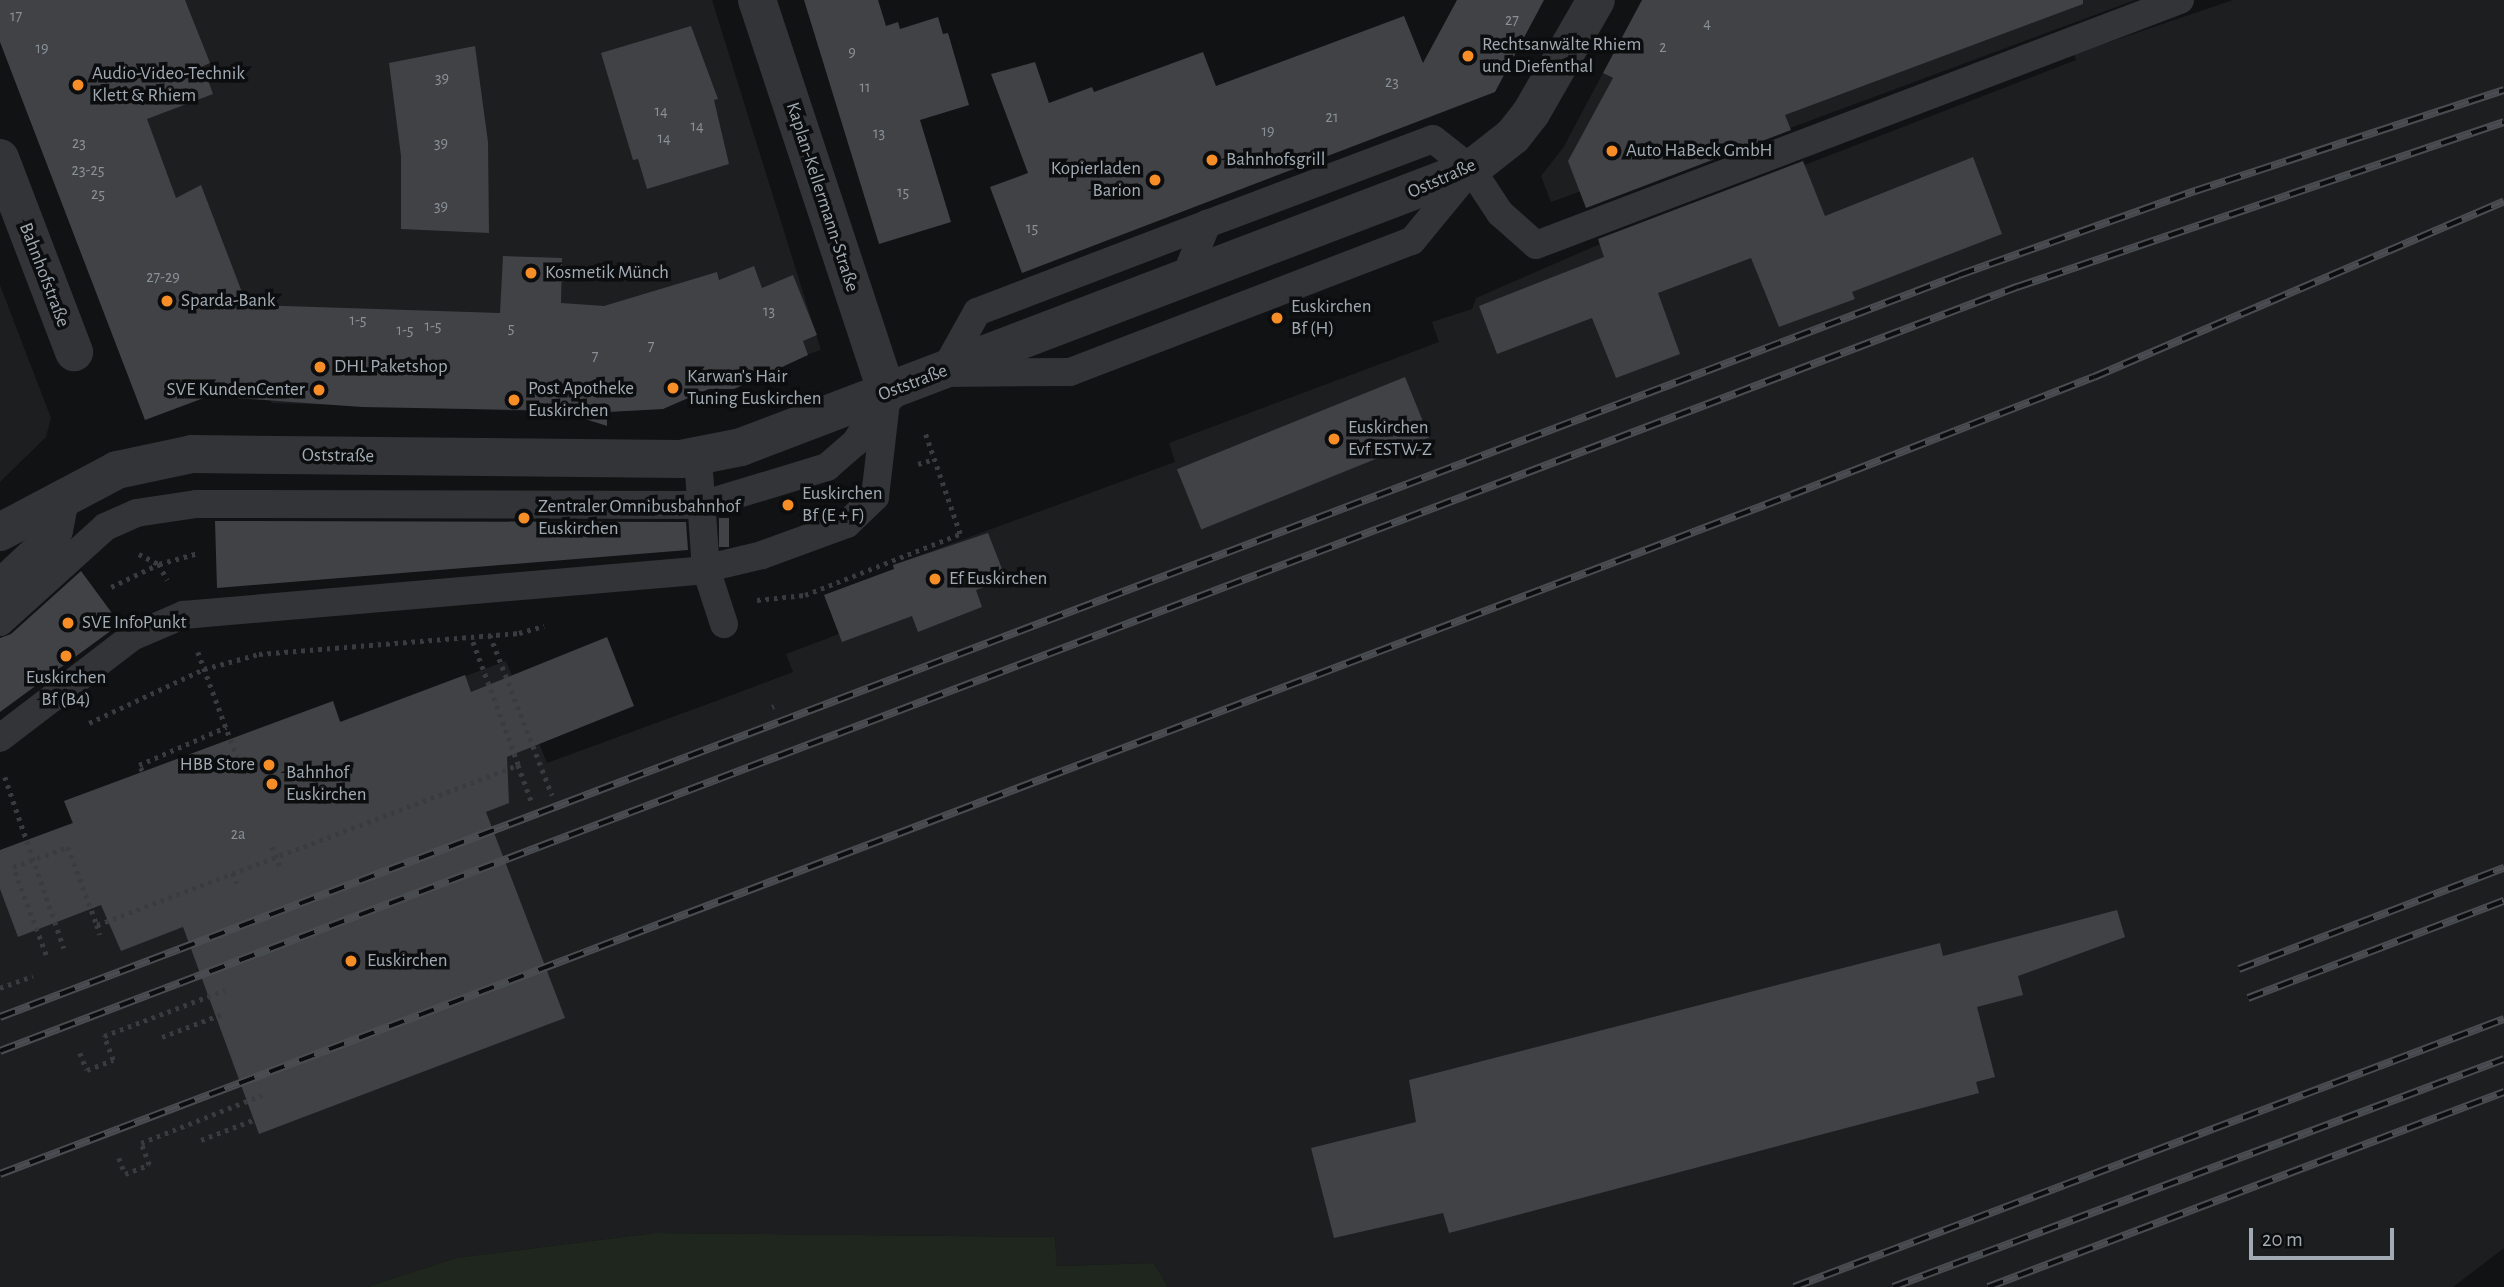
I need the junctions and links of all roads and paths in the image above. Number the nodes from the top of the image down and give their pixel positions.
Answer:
1 (757, 0) edge
2 (1596, 0) edge
3 (2180, 0) edge
4 (0, 158) edge
5 (1471, 169) junction
6 (1207, 224) junction
7 (1184, 280) junction
8 (74, 352) dead end
9 (943, 373) junction
10 (887, 394) junction
11 (698, 458) junction
12 (59, 504) junction
13 (702, 505) junction
14 (0, 532) edge
15 (198, 553) dead end
16 (706, 569) junction
17 (111, 587) dead end
18 (0, 589) edge
19 (0, 622) edge
20 (724, 624) dead end
21 (490, 635) dead end
22 (471, 637) dead end
23 (193, 640) dead end
24 (204, 669) junction
25 (84, 726) dead end
26 (226, 727) junction
27 (0, 738) edge
28 (238, 760) dead end
29 (518, 765) junction
30 (16, 769) dead end
31 (142, 771) dead end
32 (552, 795) dead end
33 (532, 803) dead end
34 (272, 847) dead end
35 (276, 857) junction
36 (33, 860) junction
37 (280, 866) dead end
38 (233, 873) junction
39 (237, 883) dead end
40 (97, 925) junction
41 (100, 935) dead end
42 (64, 948) dead end
43 (46, 955) dead end
44 (33, 976) dead end
45 (0, 988) edge
46 (225, 990) dead end
47 (225, 1013) dead end
48 (162, 1037) dead end
49 (80, 1053) dead end
50 (262, 1095) dead end
51 (253, 1120) dead end
52 (201, 1140) dead end
53 (119, 1158) dead end

1 - 10 street, Kaplan-Kellermann-Straße
2 - 5 street, Oststraße
3 - 5 lane
4 - 8 street, Bahnhofstraße
5 - 6 lane
5 - 7 street, Oststraße
5 - 9 lane
6 - 7 lane
6 - 9 lane
7 - 9 street, Oststraße
9 - 10 street, Oststraße
10 - 11 street, Oststraße
10 - 13 lane
10 - 16 lane
11 - 12 street, Oststraße
11 - 13 lane
12 - 14 street, Oststraße
12 - 18 street
13 - 16 lane
13 - 19 lane
15 - 17 path
16 - 20 lane
16 - 27 lane
21 - 32 path
22 - 29 path
23 - 24 path
24 - 25 path
24 - 26 path
26 - 28 path
26 - 31 path
29 - 33 path
29 - 35 path
30 - 36 path
34 - 35 path
35 - 37 path
35 - 38 path
36 - 40 path
36 - 42 path
36 - 43 path
38 - 39 path
38 - 40 path
40 - 41 path
44 - 45 path
46 - 49 path
47 - 48 path
50 - 53 path
51 - 52 path

